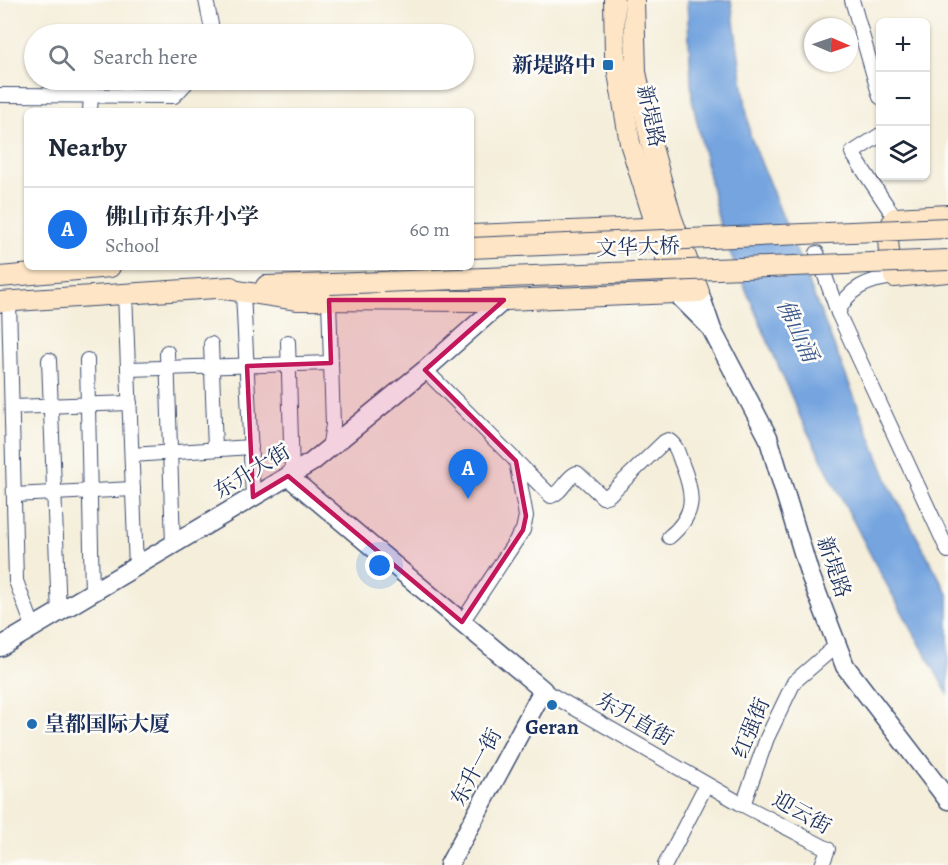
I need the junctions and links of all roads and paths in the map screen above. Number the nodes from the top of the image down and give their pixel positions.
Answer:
1 (206, 0) edge
2 (614, 0) edge
3 (634, 0) edge
4 (852, 0) edge
5 (211, 24) edge
6 (876, 83) edge
7 (180, 90) edge
8 (0, 95) edge
9 (91, 95) junction
10 (90, 108) edge
11 (876, 138) edge
12 (948, 215) edge
13 (895, 218) junction
14 (666, 227) junction
15 (948, 228) edge
16 (474, 235) edge
17 (474, 248) edge
18 (817, 253) dead end
19 (948, 260) edge
20 (68, 270) edge
21 (948, 272) edge
22 (894, 276) junction
23 (0, 277) edge
24 (218, 288) junction
25 (243, 292) junction
26 (330, 292) junction
27 (699, 292) junction
28 (125, 294) junction
29 (677, 294) junction
30 (504, 300) junction
31 (4, 302) edge
32 (838, 313) junction
33 (712, 330) junction
34 (288, 342) dead end
35 (211, 344) dead end
36 (167, 352) dead end
37 (49, 360) dead end
38 (87, 360) dead end
39 (331, 363) junction
40 (289, 364) junction
41 (247, 366) junction
42 (212, 367) junction
43 (167, 368) junction
44 (128, 369) junction
45 (425, 370) junction
46 (130, 402) junction
47 (88, 404) junction
48 (51, 405) junction
49 (13, 407) junction
50 (251, 447) junction
51 (329, 447) junction
52 (215, 449) junction
53 (170, 452) junction
54 (132, 455) junction
55 (516, 461) junction
56 (290, 475) junction
57 (133, 489) junction
58 (90, 491) junction
59 (54, 493) junction
60 (14, 495) junction
61 (253, 497) junction
62 (669, 537) dead end
63 (172, 546) junction
64 (948, 551) edge
65 (136, 567) junction
66 (92, 594) junction
67 (58, 614) junction
68 (462, 622) junction
69 (34, 629) junction
70 (837, 645) junction
71 (0, 647) edge
72 (543, 690) junction
73 (706, 784) junction
74 (948, 800) edge
75 (743, 805) junction
76 (448, 865) edge
77 (665, 865) edge
78 (822, 865) edge

1 - 5 street
2 - 14 main road, 新堤路
3 - 14 main road, 新堤路
4 - 6 street
7 - 9 street
8 - 9 street
9 - 10 street
11 - 13 street
12 - 13 main road
13 - 22 main road
14 - 16 main road
14 - 27 main road, 新堤路
14 - 29 main road, 新堤路
15 - 17 main road, bridge
18 - 32 street
19 - 26 main road, 文华大桥, bridge
20 - 23 main road
21 - 22 main road
22 - 32 street
24 - 25 main road
24 - 26 main road
24 - 28 main road
25 - 26 main road
25 - 41 street
26 - 30 main road
26 - 39 street
27 - 29 main road
27 - 33 street, 新堤路
28 - 31 main road
28 - 44 street
29 - 30 main road
29 - 33 street, 新堤路
30 - 45 street, 东升大街
31 - 49 street
32 - 64 street
33 - 70 street, 新堤路
34 - 40 street
35 - 42 street
36 - 43 street
37 - 48 street
38 - 47 street
39 - 40 street
39 - 51 street
40 - 41 street
40 - 56 street
41 - 42 street
41 - 50 street
42 - 43 street
42 - 52 street
43 - 44 street
43 - 53 street
44 - 46 street
45 - 51 street, 东升大街
45 - 55 street
46 - 47 street
46 - 54 street
47 - 48 street
47 - 58 street
48 - 49 street
48 - 59 street
49 - 60 street
50 - 52 street
50 - 61 street
51 - 56 street, 东升大街
52 - 53 street
53 - 54 street
53 - 63 street
54 - 57 street
55 - 62 street
55 - 68 street
56 - 61 street, 东升大街
56 - 68 street
57 - 58 street
57 - 65 street
58 - 59 street
58 - 66 street
59 - 60 street
59 - 67 street
60 - 69 street
61 - 63 street, 东升大街
63 - 65 street, 东升大街
65 - 66 street, 东升大街
66 - 67 street, 东升大街
67 - 69 street, 东升大街
68 - 72 street
69 - 71 street, 东升大街
70 - 74 street, 新堤路
70 - 75 street, 红强街
72 - 73 street, 东升直街
72 - 76 street, 东升一街
73 - 75 street
73 - 77 street
75 - 78 street, 迎云街

